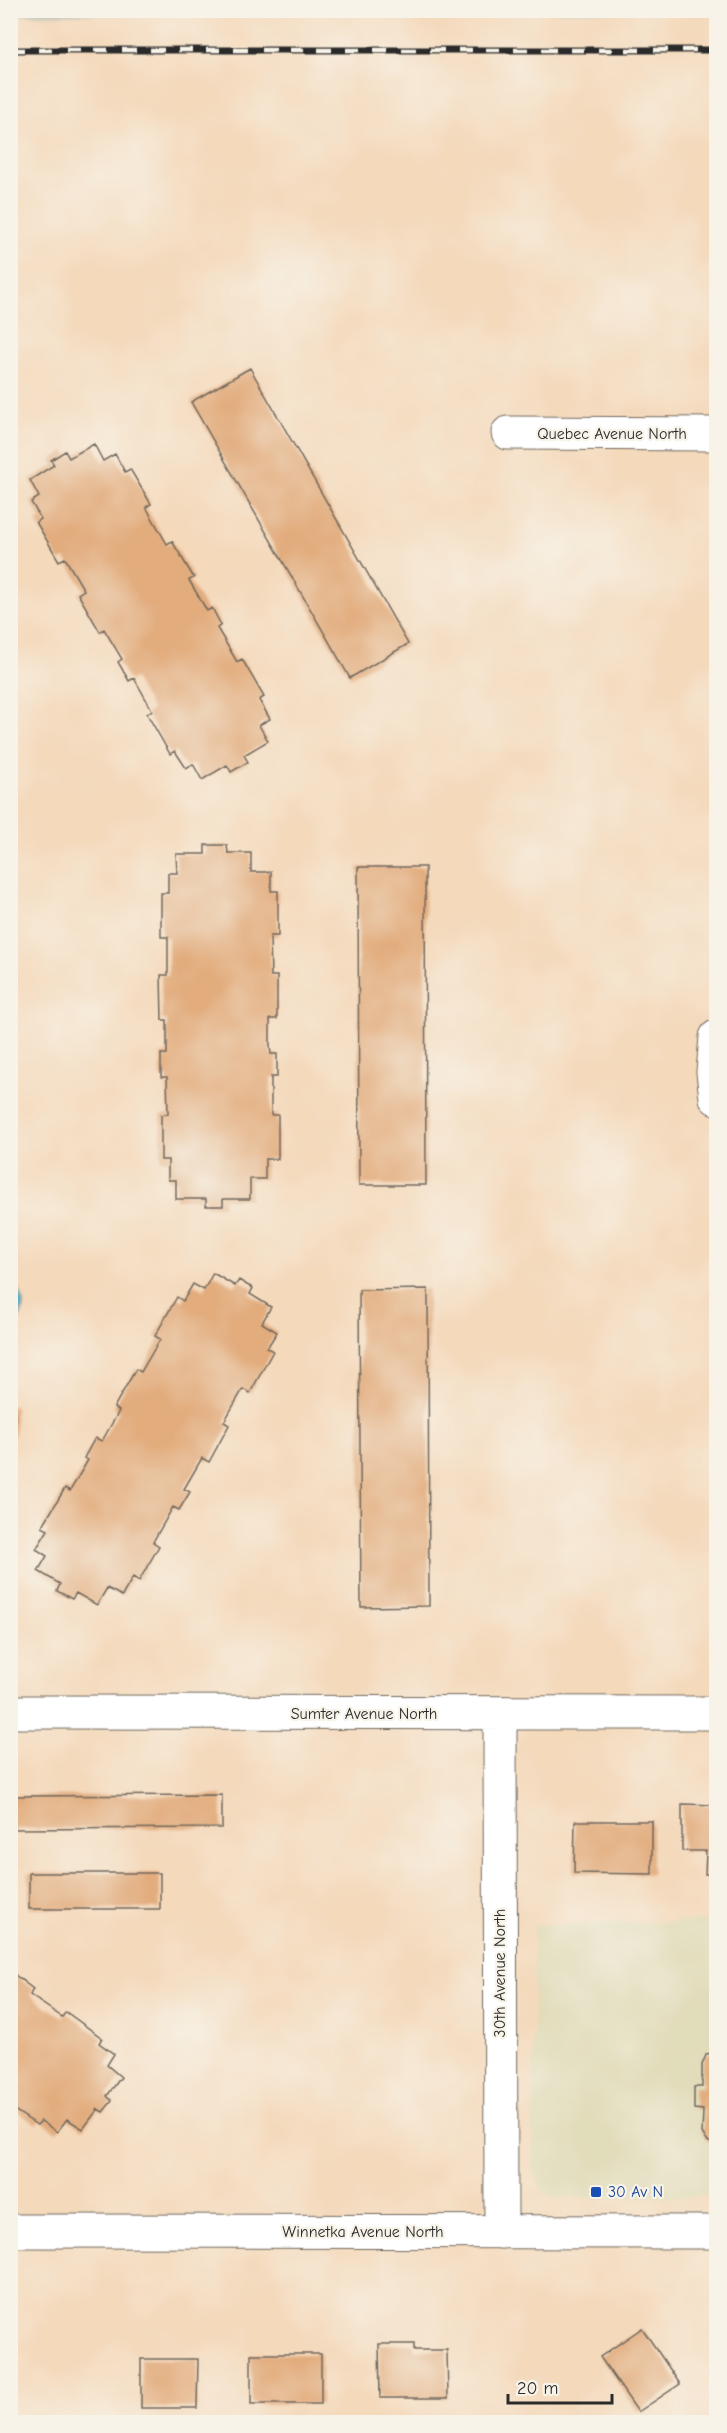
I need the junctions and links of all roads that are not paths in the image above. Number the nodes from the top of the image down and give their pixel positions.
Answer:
1 (508, 433) dead end
2 (717, 434) edge
3 (717, 1036) edge
4 (717, 1098) edge
5 (10, 1712) edge
6 (717, 1713) edge
7 (500, 1714) junction
8 (10, 2231) edge
9 (501, 2232) junction
10 (717, 2232) edge

1 - 2 street, Quebec Avenue North
3 - 4 street
5 - 7 street, Sumter Avenue North
6 - 7 street, Sumter Avenue North
7 - 9 street, 30th Avenue North
8 - 9 street, Winnetka Avenue North
9 - 10 street, Winnetka Avenue North

